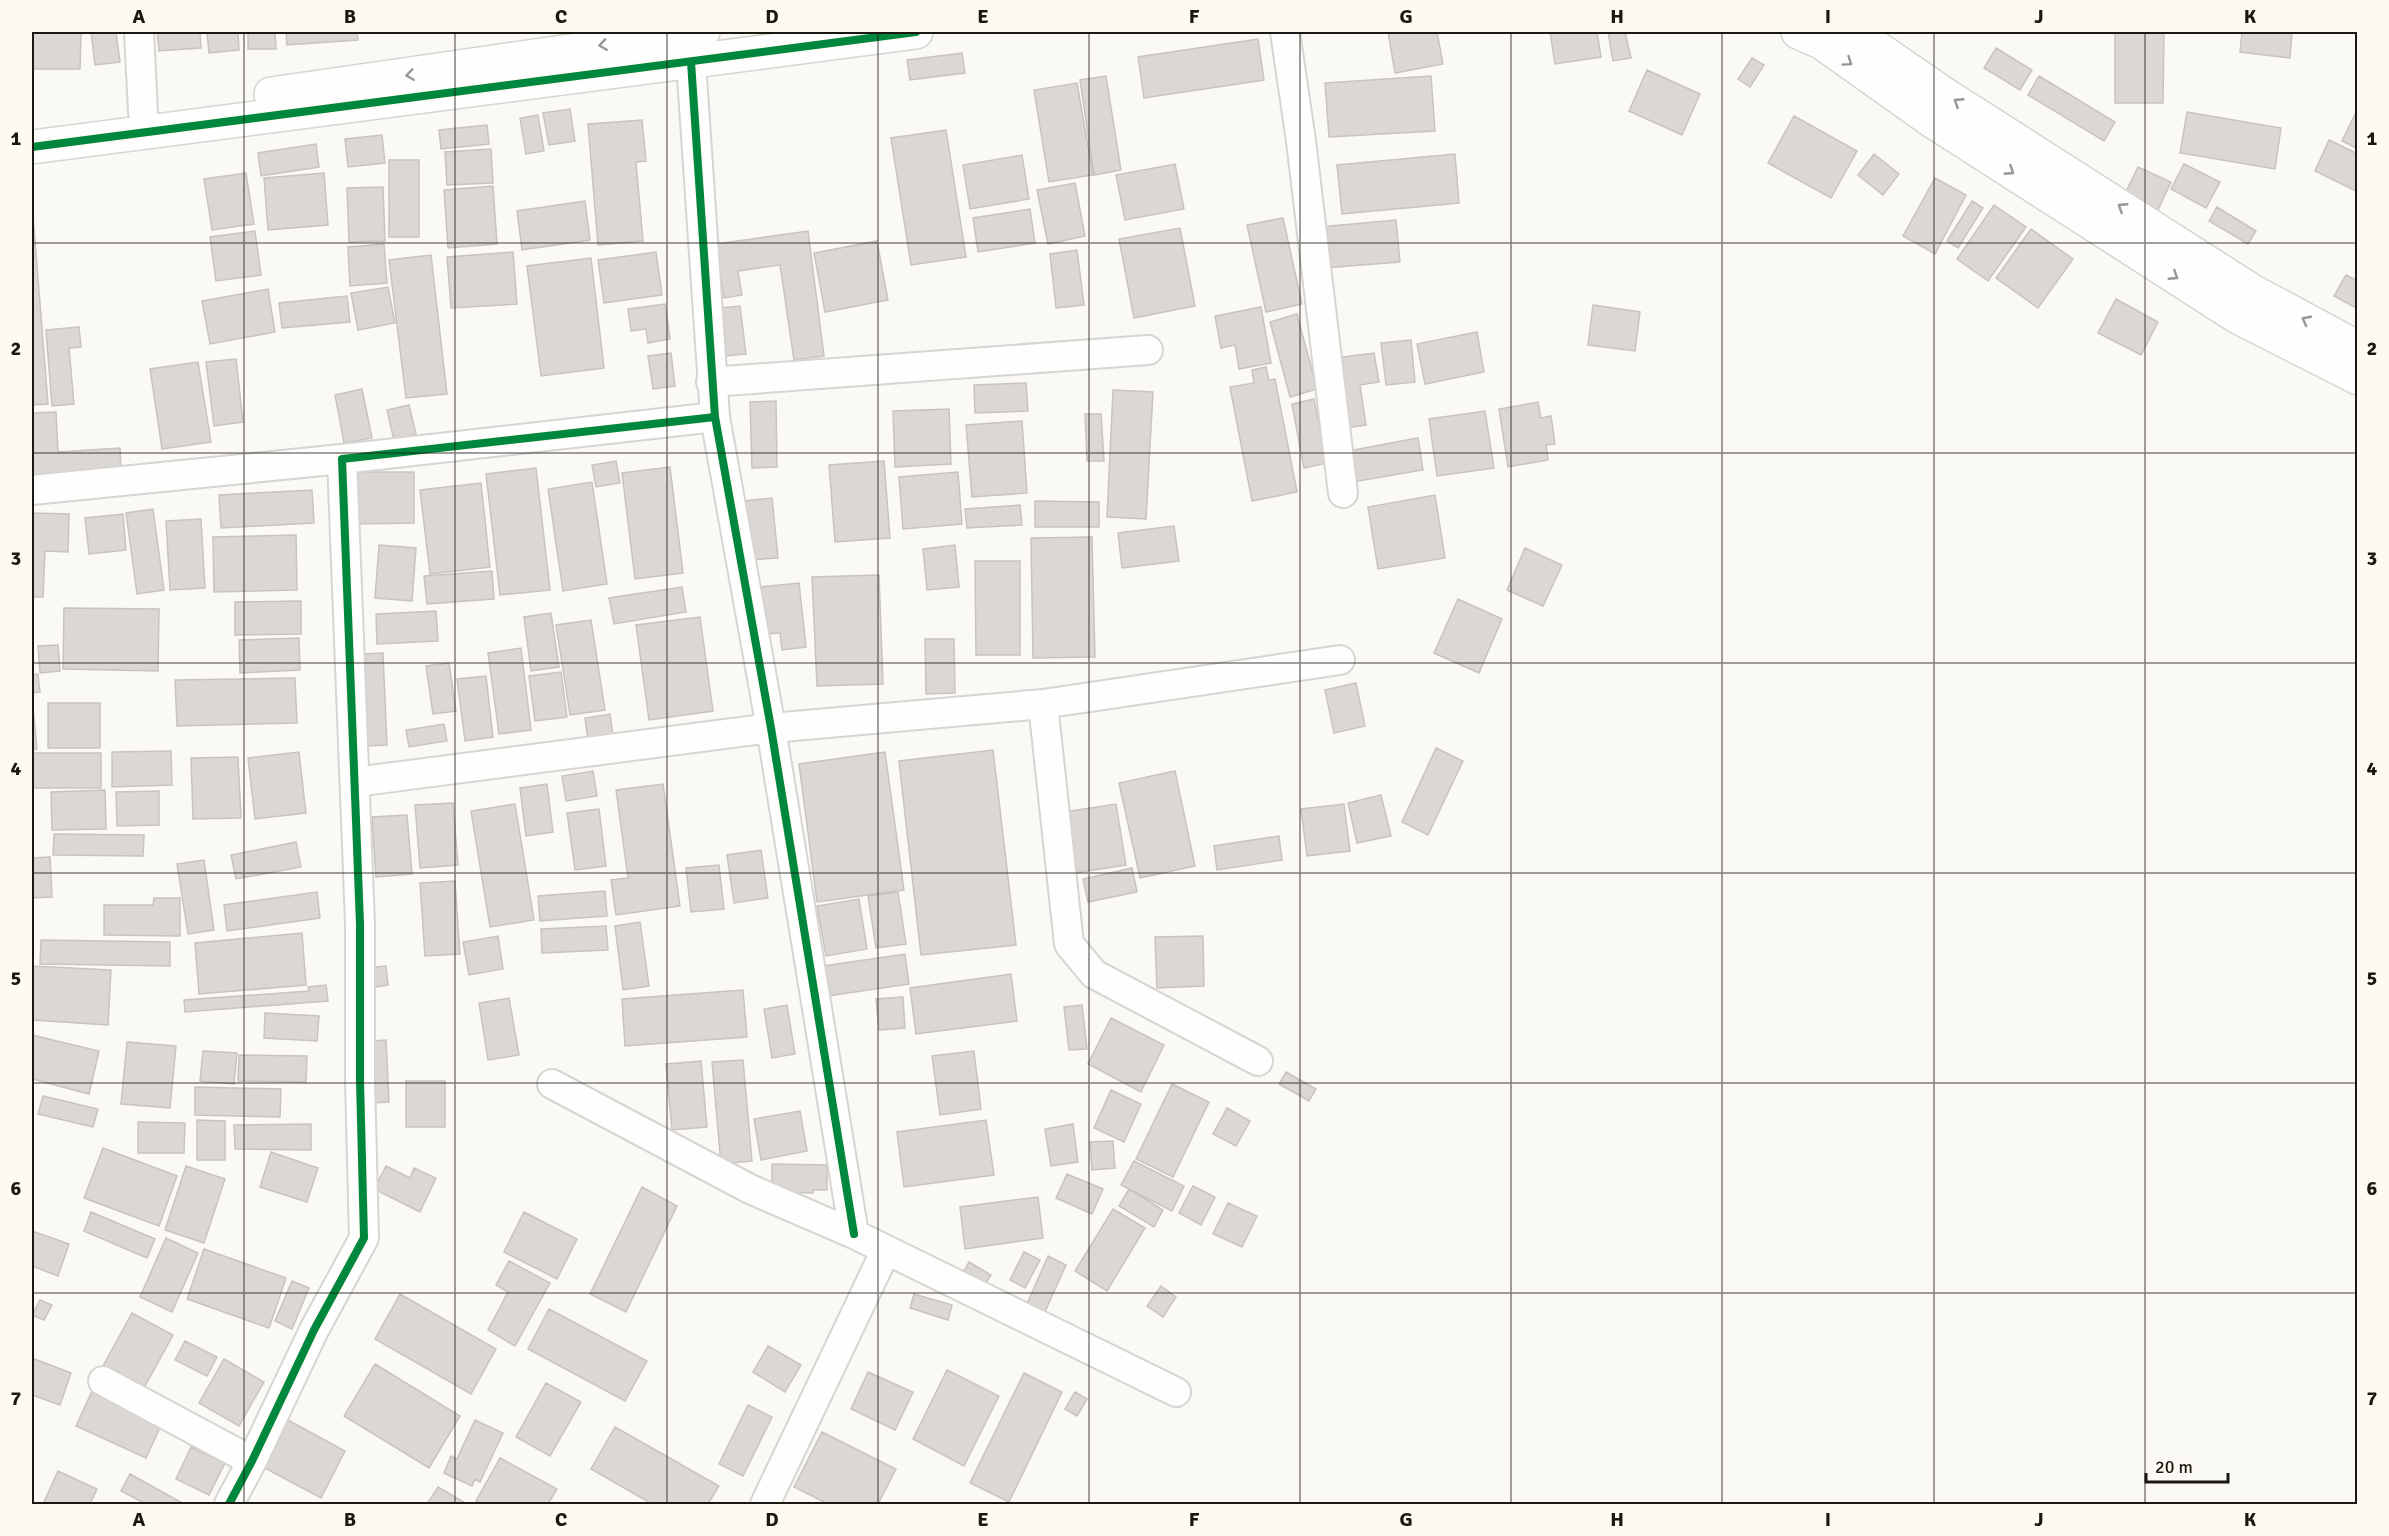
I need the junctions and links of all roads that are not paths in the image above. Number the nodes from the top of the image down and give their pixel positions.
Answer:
1 (139, 32) edge
2 (703, 32) edge
3 (916, 32) edge
4 (1285, 32) edge
5 (1798, 32) edge
6 (1854, 32) edge
7 (691, 62) junction
8 (143, 112) junction
9 (32, 124) edge
10 (32, 147) edge
11 (2358, 348) edge
12 (1148, 350) dead end
13 (2358, 378) edge
14 (711, 382) junction
15 (715, 417) junction
16 (342, 459) junction
17 (32, 490) edge
18 (1343, 494) dead end
19 (1340, 660) dead end
20 (1043, 705) junction
21 (771, 728) junction
22 (355, 782) junction
23 (1258, 1061) dead end
24 (552, 1084) dead end
25 (854, 1234) junction
26 (886, 1250) junction
27 (103, 1381) dead end
28 (1176, 1392) dead end
29 (252, 1461) junction
30 (229, 1504) edge
31 (765, 1504) edge

1 - 8 street
2 -> 8 street
3 - 7 street
4 - 18 street
5 -> 13 street
11 -> 6 street
7 - 10 street
7 - 14 street
8 - 9 street
12 - 14 street
14 - 15 street
15 - 16 street
15 - 21 street
16 - 17 street
16 - 22 street
19 - 20 street
20 - 21 street
20 - 23 street
21 - 22 street
21 - 25 street
22 - 29 street
24 - 25 street
25 - 26 street
26 - 28 street
26 - 31 street
27 - 29 street
29 - 30 street

